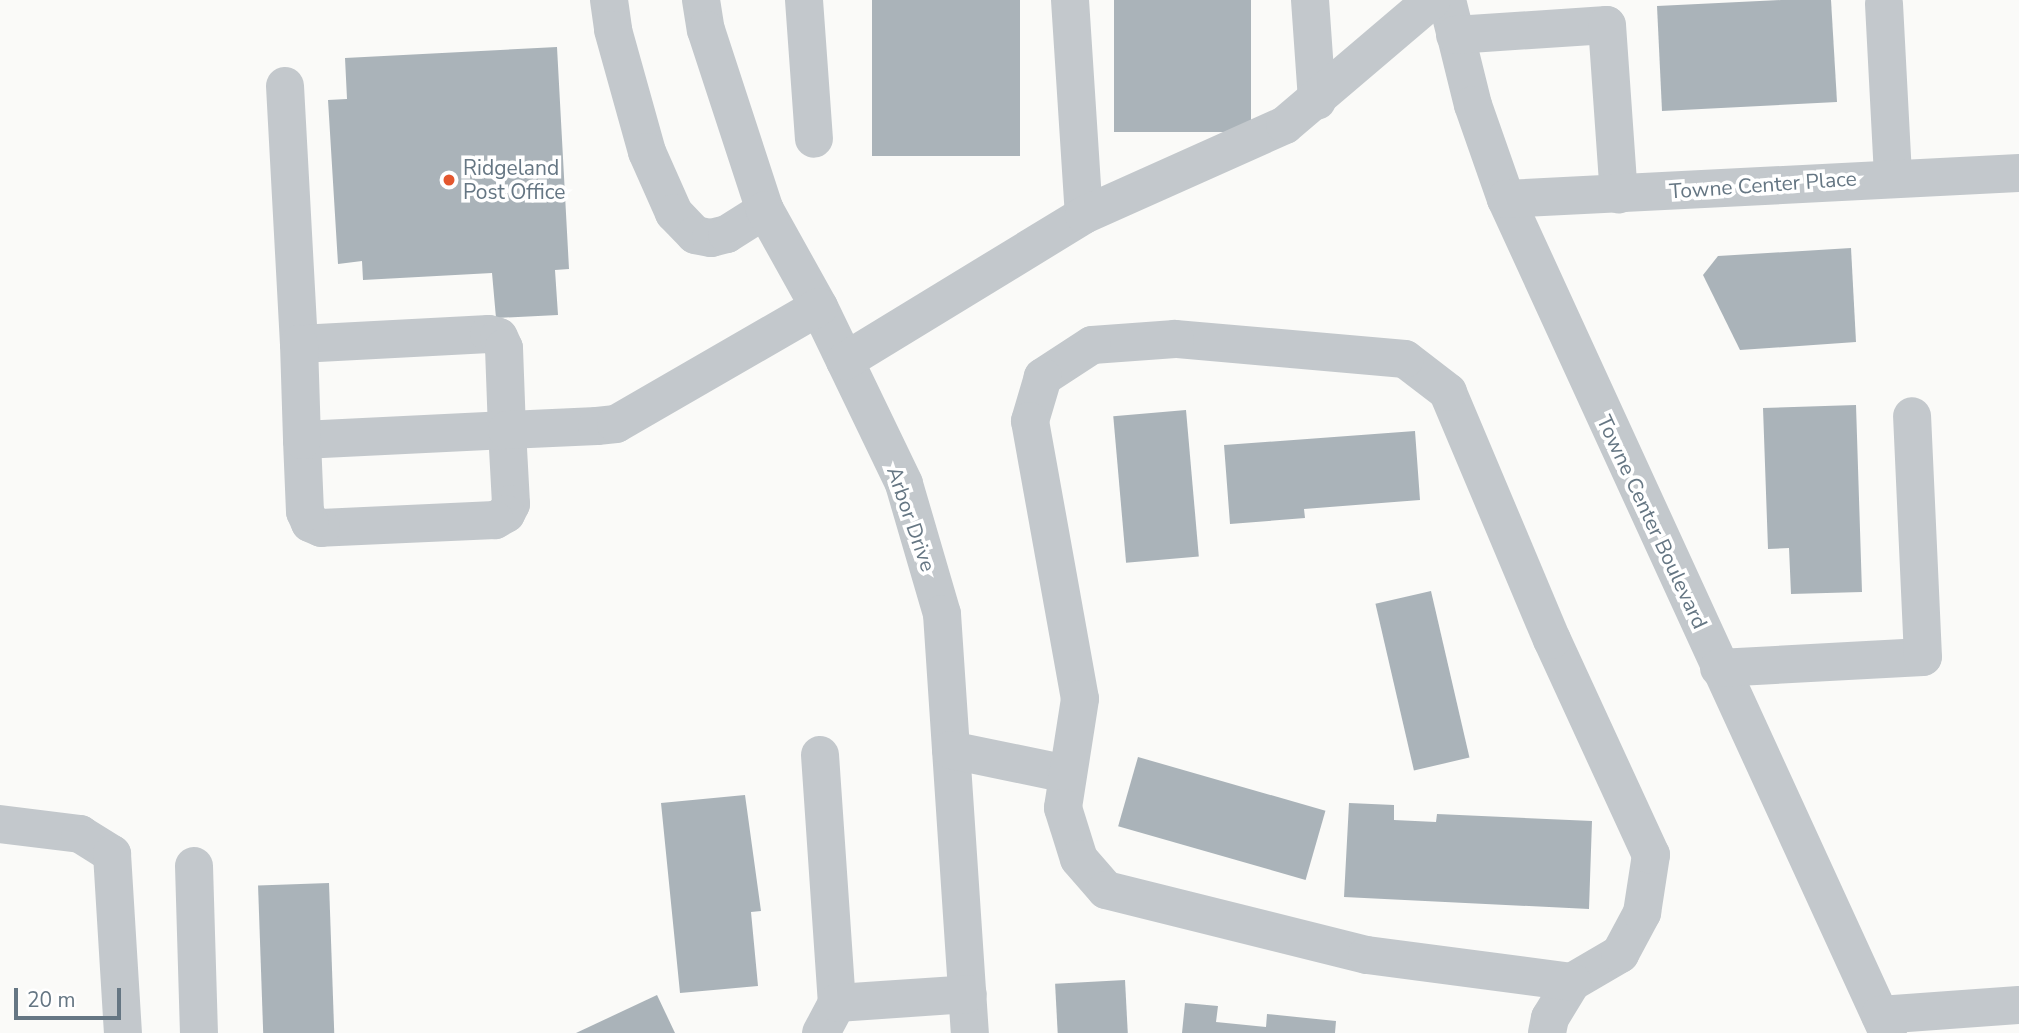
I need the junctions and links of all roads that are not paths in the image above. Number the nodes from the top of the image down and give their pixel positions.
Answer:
1 (609, 0) edge
2 (701, 0) edge
3 (804, 0) edge
4 (1070, 0) edge
5 (1310, 0) edge
6 (1432, 0) edge
7 (1884, 4) dead end
8 (1451, 18) edge
9 (285, 86) dead end
10 (1317, 101) junction
11 (814, 139) dead end
12 (2019, 173) edge
13 (1893, 177) junction
14 (1619, 195) junction
15 (1506, 200) junction
16 (765, 210) junction
17 (1084, 215) junction
18 (819, 307) junction
19 (299, 344) junction
20 (845, 362) junction
21 (1912, 416) dead end
22 (507, 430) junction
23 (302, 440) junction
24 (1719, 668) junction
25 (951, 750) junction
26 (820, 755) dead end
27 (1067, 774) junction
28 (0, 824) edge
29 (194, 866) dead end
30 (1572, 982) junction
31 (968, 994) junction
32 (2017, 1003) edge
33 (829, 1018) edge
34 (1884, 1024) edge
35 (123, 1033) edge
36 (199, 1033) edge
37 (970, 1033) edge
38 (1548, 1033) edge

1 - 16 street
2 - 16 street, Arbor Drive
3 - 11 street
4 - 17 street
5 - 10 street
6 - 10 street
7 - 13 street
8 - 14 street
8 - 15 street, Towne Center Boulevard
9 - 19 street
10 - 17 street
12 - 13 street, Towne Center Place
13 - 14 street, Towne Center Place
14 - 15 street, Towne Center Place
15 - 24 street, Towne Center Boulevard
16 - 18 street, Arbor Drive
17 - 20 street
18 - 20 street, Arbor Drive
18 - 22 street
19 - 22 street
19 - 23 street
20 - 25 street, Arbor Drive
21 - 24 street
22 - 23 street
22 - 23 street
24 - 34 street, Towne Center Boulevard
25 - 27 street
25 - 31 street, Arbor Drive
26 - 33 street
27 - 30 street
27 - 30 street
28 - 35 street
29 - 36 street
30 - 38 street
31 - 33 street
31 - 37 street, Arbor Drive
32 - 34 street

